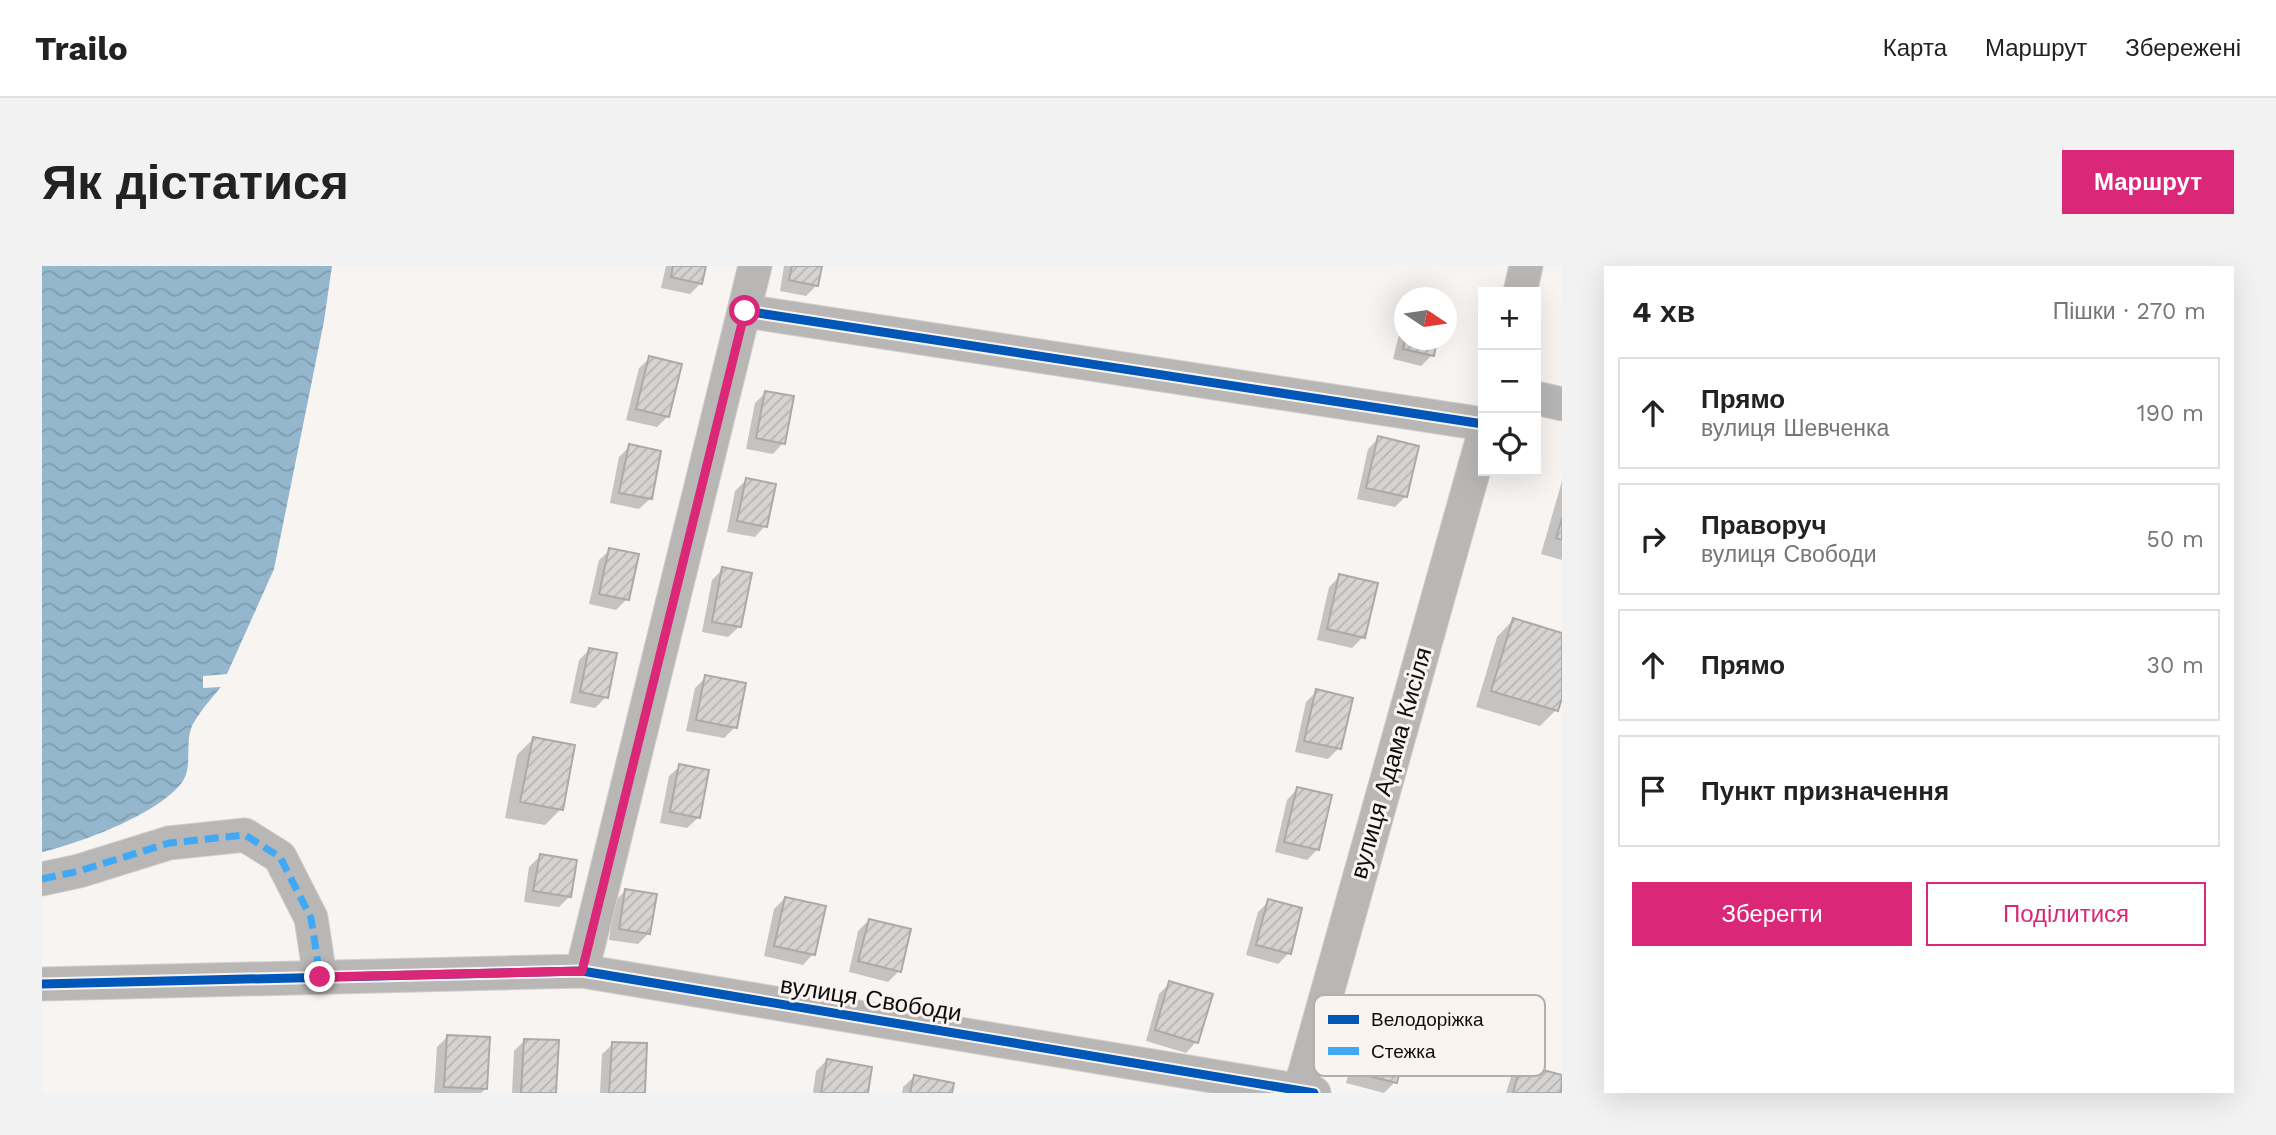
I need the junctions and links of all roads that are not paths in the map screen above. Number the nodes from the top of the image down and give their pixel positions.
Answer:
1 (755, 266) edge
2 (1526, 266) edge
3 (1521, 287) edge
4 (745, 311) junction
5 (1541, 399) edge
6 (1562, 404) edge
7 (1478, 423) edge
8 (1478, 455) edge
9 (42, 878) edge
10 (582, 971) junction
11 (320, 977) junction
12 (42, 984) edge
13 (1331, 995) edge
14 (1314, 1055) edge
15 (1304, 1092) edge

1 - 4 street
2 - 3 street
4 - 7 street
4 - 10 street
5 - 6 street
8 - 13 street, вулиця Адама Кисіля
9 - 11 street
10 - 11 street, вулиця Свободи
10 - 15 street, вулиця Свободи
11 - 12 street, вулиця Свободи
14 - 15 street, вулиця Адама Кисіля

